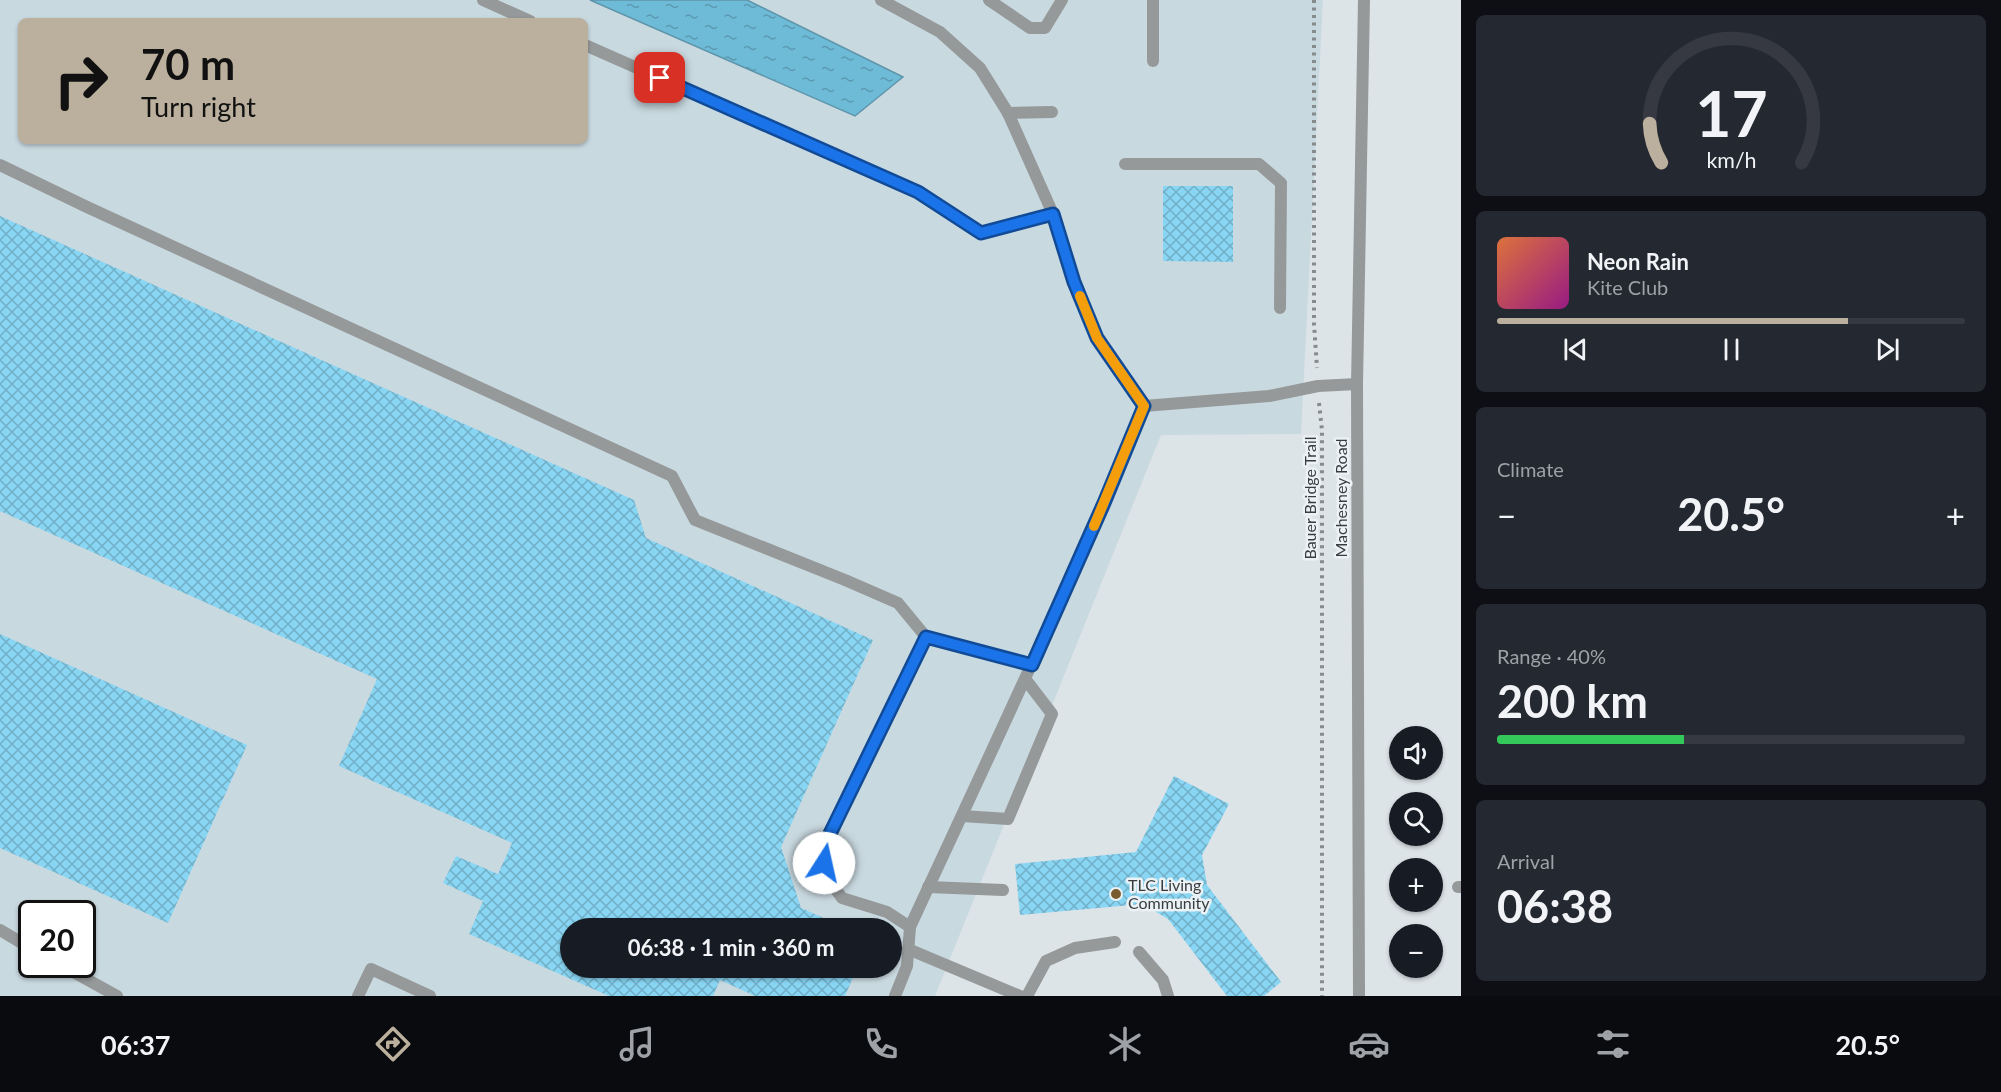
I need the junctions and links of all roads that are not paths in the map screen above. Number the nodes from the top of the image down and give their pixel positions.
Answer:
1 (483, 0) edge
2 (884, 0) edge
3 (988, 0) edge
4 (1062, 0) edge
5 (1153, 0) edge
6 (1364, 0) edge
7 (524, 18) edge
8 (588, 46) edge
9 (1153, 61) dead end
10 (1008, 112) junction
11 (1052, 112) dead end
12 (1125, 164) dead end
13 (0, 165) edge
14 (1053, 214) junction
15 (1280, 308) dead end
16 (1357, 384) junction
17 (1144, 406) junction
18 (926, 637) junction
19 (1032, 665) junction
20 (1026, 680) junction
21 (962, 816) junction
22 (928, 887) junction
23 (1003, 890) dead end
24 (910, 927) junction
25 (0, 930) edge
26 (18, 941) edge
27 (1115, 942) dead end
28 (908, 949) junction
29 (1139, 952) dead end
30 (84, 978) edge
31 (117, 996) edge
32 (358, 996) edge
33 (430, 996) edge
34 (895, 996) edge
35 (1020, 996) edge
36 (1027, 996) edge
37 (1168, 996) edge
38 (1359, 996) edge

1 - 7 street
2 - 10 street
3 - 4 street
5 - 9 street
6 - 16 street, Machesney Road
8 - 14 street
10 - 11 street
10 - 14 street
12 - 15 street
13 - 18 street
14 - 17 street
16 - 17 street
16 - 38 street, Machesney Road
17 - 19 street
18 - 19 street
18 - 24 street
19 - 20 street
20 - 21 street
20 - 21 street
21 - 22 street
22 - 23 street
22 - 24 street
24 - 28 street
25 - 26 street
27 - 36 street
28 - 34 street
28 - 35 street
29 - 37 street
30 - 31 street
32 - 33 street

